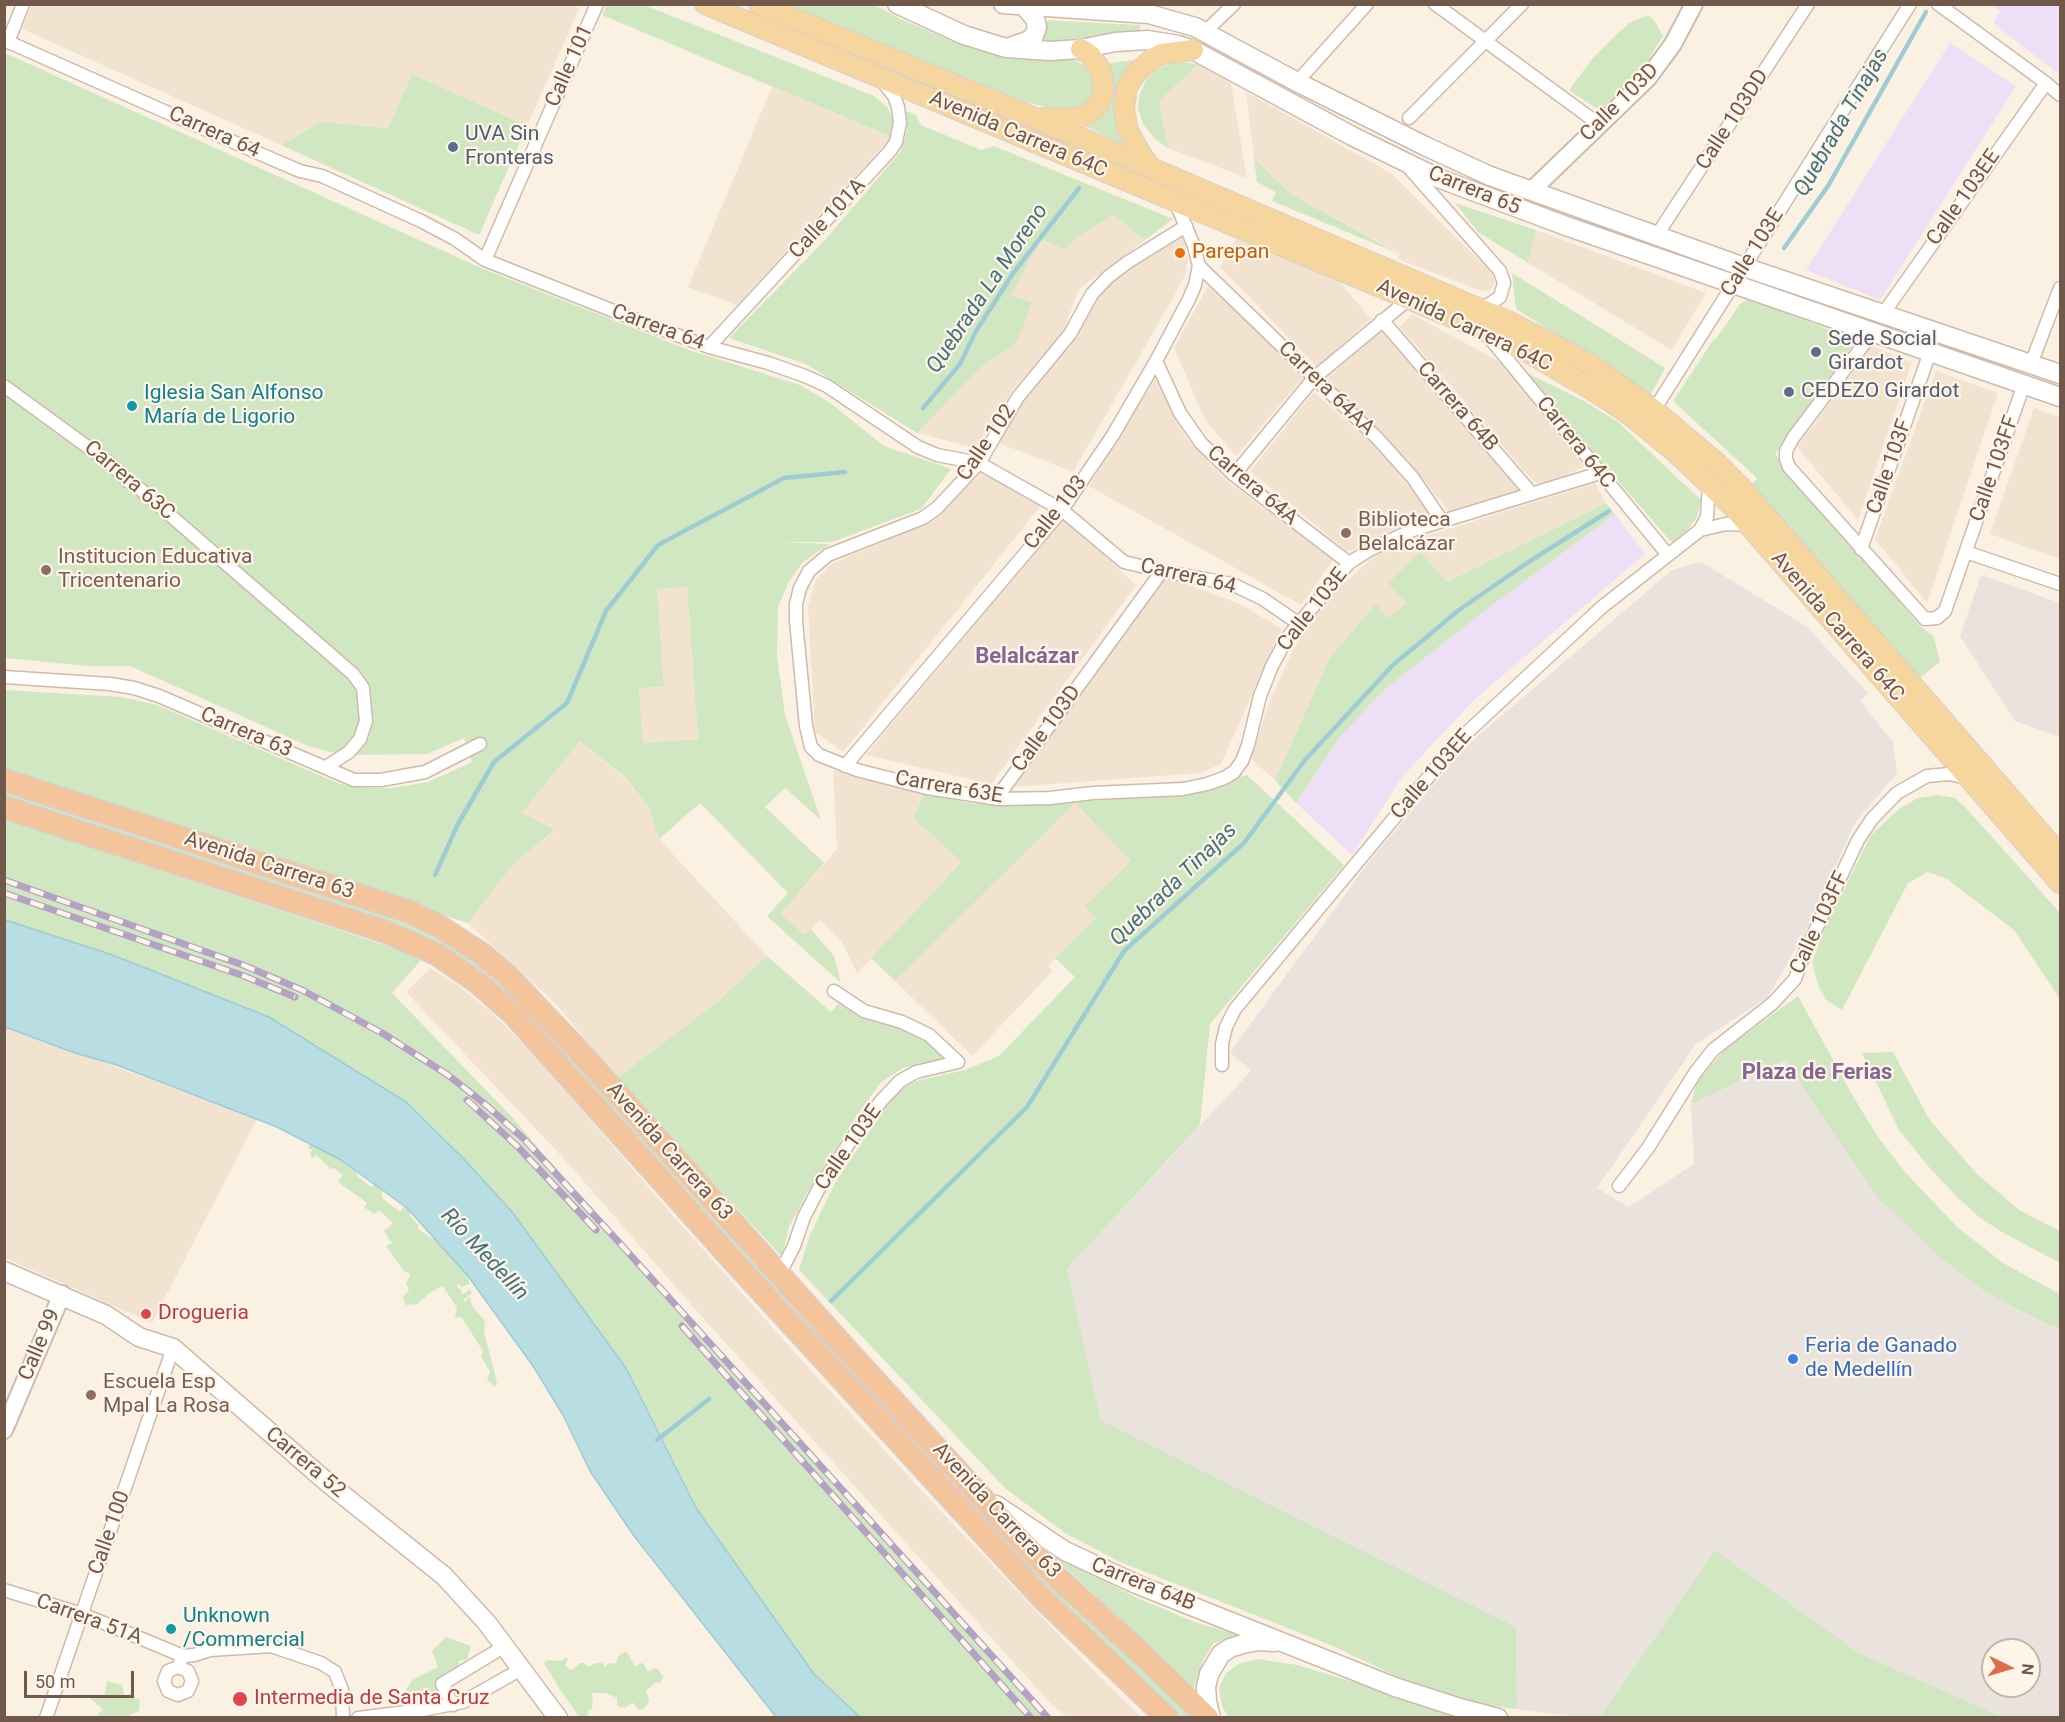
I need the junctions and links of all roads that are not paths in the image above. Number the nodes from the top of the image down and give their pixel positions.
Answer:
1 (23, 4) edge
2 (597, 4) edge
3 (705, 4) edge
4 (759, 4) edge
5 (897, 4) edge
6 (1003, 4) edge
7 (1234, 4) edge
8 (1366, 4) edge
9 (1435, 4) edge
10 (1522, 4) edge
11 (1694, 4) edge
12 (1808, 4) edge
13 (1910, 4) edge
14 (1938, 4) edge
15 (1025, 7) junction
16 (1206, 32) junction
17 (6, 41) edge
18 (1485, 42) junction
19 (1006, 48) junction
20 (1081, 49) junction
21 (1193, 50) junction
22 (879, 76) junction
23 (1297, 82) junction
24 (2046, 83) junction
25 (2061, 95) edge
26 (1030, 116) junction
27 (1409, 118) dead end
28 (1600, 124) junction
29 (1405, 163) junction
30 (1151, 168) junction
31 (1531, 191) junction
32 (1175, 201) junction
33 (1207, 215) junction
34 (1186, 226) junction
35 (1657, 235) junction
36 (485, 260) junction
37 (1199, 266) junction
38 (1744, 267) junction
39 (1733, 285) junction
40 (2061, 288) edge
41 (1408, 299) junction
42 (1475, 307) junction
43 (1883, 314) junction
44 (1382, 320) junction
45 (1483, 330) junction
46 (1873, 332) junction
47 (709, 347) junction
48 (1930, 352) junction
49 (1156, 361) junction
50 (2031, 364) junction
51 (2061, 374) edge
52 (1314, 378) junction
53 (2024, 384) junction
54 (4, 386) edge
55 (2061, 397) edge
56 (1654, 410) junction
57 (979, 464) junction
58 (1600, 473) junction
59 (1234, 475) junction
60 (1709, 483) junction
61 (1532, 494) junction
62 (1062, 510) junction
63 (1442, 521) junction
64 (1749, 525) junction
65 (1700, 530) junction
66 (1862, 549) junction
67 (1966, 552) junction
68 (1668, 555) junction
69 (1349, 563) junction
70 (1162, 572) junction
71 (2061, 584) edge
72 (1298, 623) junction
73 (4, 677) edge
74 (480, 744) dead end
75 (811, 747) joint
76 (845, 766) junction
77 (326, 767) junction
78 (1234, 772) joint
79 (1968, 778) junction
80 (4, 780) edge
81 (996, 799) junction
82 (4, 807) edge
83 (2061, 855) edge
84 (2061, 883) edge
85 (834, 992) dead end
86 (1221, 1065) dead end
87 (1619, 1186) dead end
88 (4, 1271) edge
89 (779, 1275) junction
90 (62, 1294) junction
91 (172, 1348) junction
92 (4, 1430) edge
93 (976, 1492) junction
94 (4, 1590) edge
95 (82, 1614) junction
96 (1288, 1644) junction
97 (505, 1646) junction
98 (523, 1668) junction
99 (453, 1705) junction
100 (46, 1718) edge
101 (343, 1718) edge
102 (358, 1718) edge
103 (558, 1718) edge
104 (1167, 1718) edge
105 (1209, 1718) edge
106 (1498, 1718) edge

1 - 17 street
2 - 36 street, Calle 101
3 - 22 main road, Avenida Carrera 64C
4 - 26 main road, Avenida Carrera 64C
5 - 19 main road, Carrera 65
6 - 15 main road, Carrera 65
7 - 16 street
8 - 23 street
9 - 18 street
10 - 18 street
11 - 28 street, Calle 103D
12 - 35 street, Calle 103DD
13 - 38 street, Calle 103E
14 - 24 street
15 - 16 main road, Carrera 65
15 - 19 main road
16 - 23 main road, Carrera 65
17 - 36 street, Carrera 64
18 - 27 street
18 - 28 street
19 - 20 main road, Carrera 65
20 - 21 main road, Carrera 65
20 - 26 main road
21 - 29 main road, Carrera 65
21 - 30 main road
22 - 32 main road, Avenida Carrera 64C
22 - 47 street, Calle 101A
23 - 31 main road, Carrera 65
24 - 25 street
24 - 43 street, Calle 103EE
26 - 30 main road, Avenida Carrera 64C
28 - 31 street, Calle 103D
29 - 39 main road, Carrera 65
29 - 42 street
30 - 42 main road, Avenida Carrera 64C
31 - 35 main road, Carrera 65
32 - 33 main road, Avenida Carrera 64C
32 - 34 street
33 - 34 street
33 - 41 main road, Avenida Carrera 64C
34 - 37 street
34 - 57 street, Calle 102
35 - 38 main road, Carrera 65
36 - 47 street, Carrera 64
37 - 49 street, Calle 103
37 - 52 street, Carrera 64AA
38 - 39 street, Calle 103E
38 - 43 main road, Carrera 65
39 - 46 main road, Carrera 65
39 - 56 street, Calle 103E
40 - 50 street
41 - 44 street
41 - 45 main road, Avenida Carrera 64C
42 - 56 main road, Avenida Carrera 64C
43 - 50 main road, Carrera 65
44 - 52 street
44 - 61 street, Carrera 64B
45 - 58 street, Carrera 64C
45 - 60 main road, Avenida Carrera 64C
46 - 48 main road, Carrera 65
46 - 66 street
47 - 57 street, Carrera 64
48 - 53 main road, Carrera 65
48 - 66 street, Calle 103F
49 - 59 street, Carrera 64A
49 - 62 street, Calle 103
50 - 51 main road, Carrera 65
52 - 59 street
52 - 63 street, Carrera 64AA
53 - 55 main road, Carrera 65
53 - 67 street, Calle 103FF
54 - 77 street, Carrera 63C
56 - 83 main road, Avenida Carrera 64C
57 - 62 street, Carrera 64
57 - 75 street, Calle 102
58 - 61 street, Calle 103E
58 - 68 street, Carrera 64C
59 - 69 street, Carrera 64A
60 - 64 main road, Avenida Carrera 64C
60 - 65 street
61 - 63 street, Calle 103E
62 - 70 street, Carrera 64
62 - 76 street, Calle 103
63 - 69 street, Calle 103E
64 - 65 street, Calle 103EE
64 - 79 main road, Avenida Carrera 64C
65 - 68 street, Calle 103EE
66 - 67 street, Calle 103FF
67 - 71 street
68 - 86 street, Calle 103EE
69 - 72 street, Calle 103E
70 - 72 street, Carrera 64
70 - 81 street, Calle 103D
72 - 78 street, Calle 103E
73 - 77 street, Carrera 63
74 - 77 street, Carrera 63
75 - 76 street, Carrera 63E
76 - 81 street, Carrera 63E
78 - 81 street, Carrera 63E
79 - 84 main road, Avenida Carrera 64C
79 - 87 street, Calle 103FF
80 - 89 highway, Avenida Carrera 63
82 - 104 highway, Avenida Carrera 63
85 - 89 street, Calle 103E
88 - 90 main road, Carrera 52
89 - 93 highway, Avenida Carrera 63
90 - 91 main road, Carrera 52
90 - 92 street, Calle 99
91 - 95 street, Calle 100
91 - 97 main road, Carrera 52
93 - 96 main road, Carrera 64B
93 - 105 highway, Avenida Carrera 63
94 - 95 street, Carrera 51A
95 - 100 street, Calle 100
95 - 101 street, Carrera 51A
96 - 105 main road, Carrera 64B
96 - 106 main road, Carrera 64B
97 - 98 main road, Carrera 52
97 - 99 street
98 - 99 street
98 - 103 main road, Carrera 52
99 - 102 street

